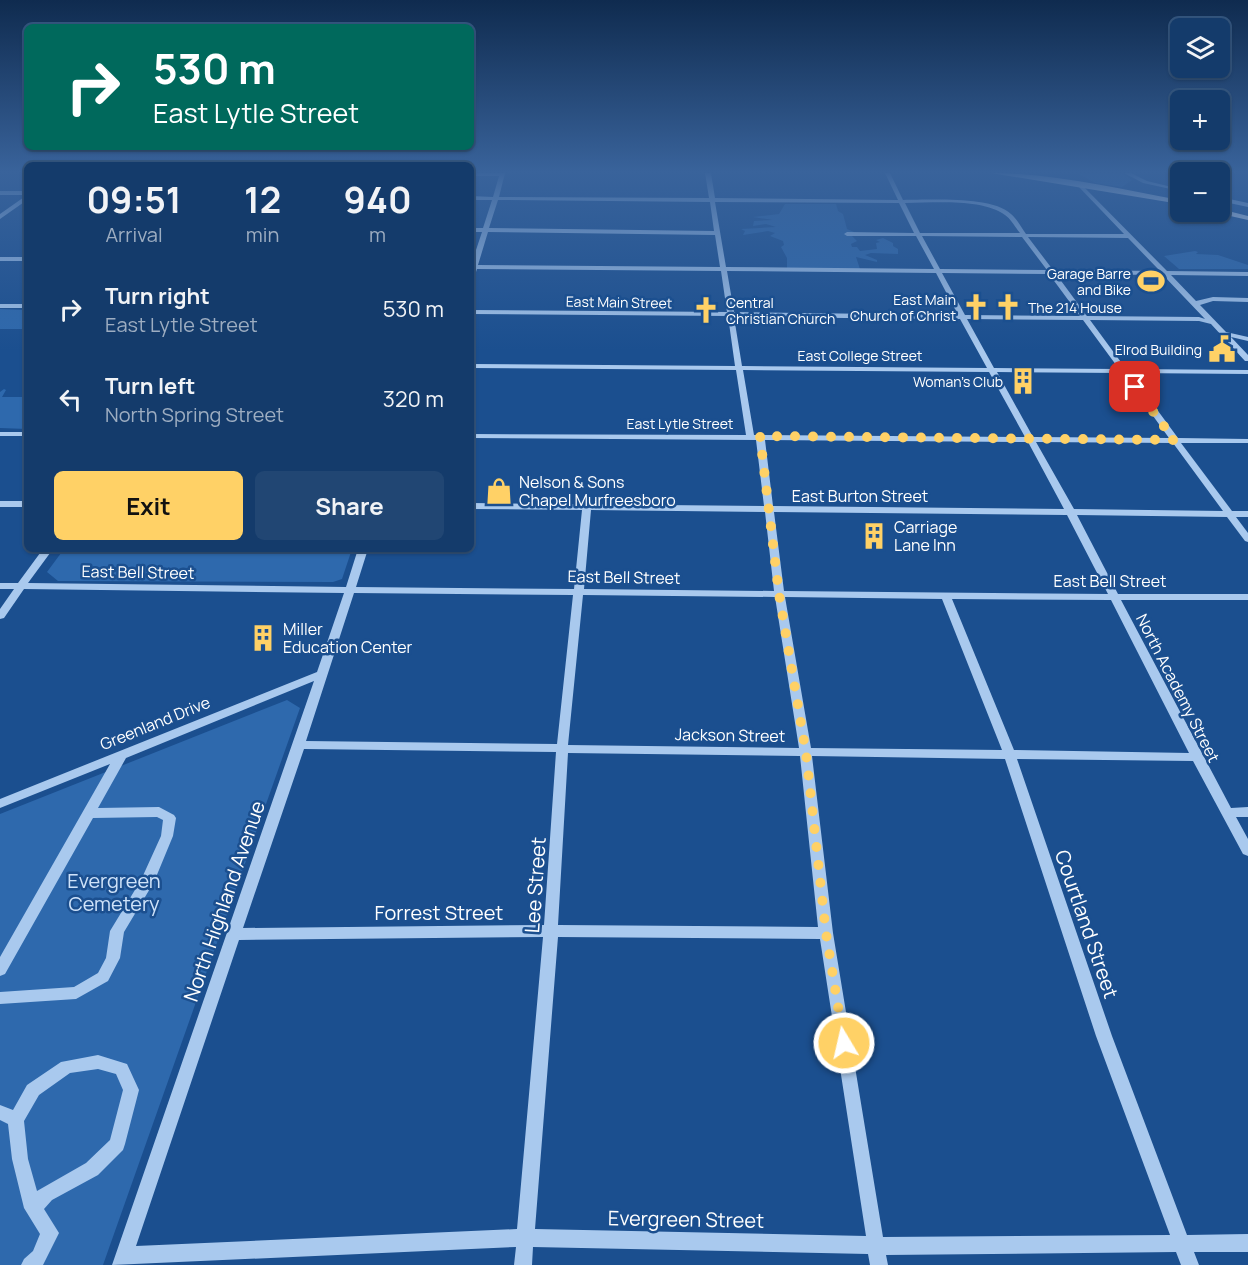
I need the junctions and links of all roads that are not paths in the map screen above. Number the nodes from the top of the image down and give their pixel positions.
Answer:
1 (486, 232) edge
2 (605, 232) edge
3 (916, 232) edge
4 (1021, 232) edge
5 (1123, 232) edge
6 (717, 233) joint
7 (847, 234) dead end
8 (918, 235) junction
9 (1024, 236) junction
10 (1128, 237) junction
11 (0, 259) edge
12 (24, 259) edge
13 (474, 264) edge
14 (474, 267) edge
15 (724, 271) junction
16 (937, 273) junction
17 (1052, 273) junction
18 (1166, 274) junction
19 (1248, 274) edge
20 (1248, 300) edge
21 (0, 306) edge
22 (24, 306) edge
23 (1197, 307) junction
24 (474, 312) edge
25 (732, 315) junction
26 (1202, 316) junction
27 (962, 317) junction
28 (1083, 318) junction
29 (1223, 332) junction
30 (1248, 339) edge
31 (1248, 359) edge
32 (474, 366) edge
33 (740, 368) junction
34 (990, 369) junction
35 (1122, 370) junction
36 (1248, 372) edge
37 (0, 434) edge
38 (24, 434) edge
39 (474, 436) edge
40 (755, 436) junction
41 (1029, 439) junction
42 (1174, 440) junction
43 (1248, 441) edge
44 (0, 504) edge
45 (24, 504) edge
46 (474, 506) edge
47 (587, 507) junction
48 (769, 510) junction
49 (1070, 512) junction
50 (1229, 514) junction
51 (1248, 514) edge
52 (1248, 539) edge
53 (46, 552) edge
54 (362, 552) edge
55 (0, 586) edge
56 (20, 586) junction
57 (349, 589) junction
58 (580, 592) junction
59 (779, 594) junction
60 (946, 596) junction
61 (1114, 596) junction
62 (1248, 597) edge
63 (0, 616) edge
64 (322, 674) junction
65 (299, 745) junction
66 (562, 749) junction
67 (806, 753) junction
68 (122, 754) junction
69 (1009, 754) junction
70 (1196, 757) junction
71 (0, 804) edge
72 (89, 813) junction
73 (1226, 813) junction
74 (1248, 813) edge
75 (1248, 851) edge
76 (551, 931) junction
77 (826, 933) junction
78 (233, 934) junction
79 (0, 970) edge
80 (0, 998) edge
81 (0, 1112) edge
82 (16, 1120) junction
83 (33, 1208) junction
84 (524, 1238) junction
85 (1182, 1243) junction
86 (1248, 1244) edge
87 (877, 1245) junction
88 (122, 1260) edge
89 (30, 1265) edge
90 (523, 1265) edge
91 (879, 1265) edge
92 (1190, 1265) edge

1 - 13 street
2 - 6 street
3 - 8 street, North Academy Street
4 - 9 street
5 - 10 street
6 - 15 street
7 - 8 street
8 - 9 street
8 - 16 street, North Academy Street
9 - 10 street
9 - 17 street
10 - 18 street
11 - 12 street
14 - 15 street
15 - 16 street
15 - 25 street
16 - 17 street
16 - 27 street, North Academy Street
17 - 18 street
17 - 28 street
18 - 19 street
18 - 23 street
20 - 23 street
21 - 22 street
23 - 26 street
24 - 25 street, East Main Street
25 - 27 street, East Main Street
25 - 33 street
26 - 28 street, East Main Street
26 - 29 street
27 - 28 street, East Main Street
27 - 34 street, North Academy Street
28 - 35 street
29 - 30 street
29 - 31 street
32 - 33 street, East College Street
33 - 34 street, East College Street
33 - 40 street
34 - 35 street, East College Street
34 - 41 street, North Academy Street
35 - 36 street, East College Street
35 - 42 street
37 - 38 street
39 - 40 street, East Lytle Street
40 - 41 street, East Lytle Street
40 - 48 street
41 - 42 street, East Lytle Street
41 - 49 street, North Academy Street
42 - 43 street, East Lytle Street
42 - 50 street
44 - 45 street
46 - 47 street, East Burton Street
47 - 48 street, East Burton Street
47 - 58 street, Lee Street
48 - 49 street, East Burton Street
48 - 59 street
49 - 50 street, East Burton Street
49 - 61 street, North Academy Street
50 - 51 street, East Burton Street
50 - 52 street
53 - 56 street
54 - 57 street, North Highland Avenue
55 - 56 street, East Bell Street
56 - 57 street, East Bell Street
56 - 63 street
57 - 58 street, East Bell Street
57 - 64 street, North Highland Avenue
58 - 59 street, East Bell Street
58 - 66 street, Lee Street
59 - 60 street, East Bell Street
59 - 67 street
60 - 61 street, East Bell Street
60 - 69 street, Courtland Street
61 - 62 street, East Bell Street
61 - 70 street, North Academy Street
64 - 65 street, North Highland Avenue
64 - 68 street, Greenland Drive
65 - 66 street, Jackson Street
65 - 78 street, North Highland Avenue
66 - 67 street, Jackson Street
66 - 76 street, Lee Street
67 - 69 street, Jackson Street
67 - 77 street
68 - 71 street, Greenland Drive
68 - 72 street
69 - 70 street, Jackson Street
69 - 85 street, Courtland Street
70 - 73 street, North Academy Street
72 - 79 street
72 - 80 street
73 - 74 street
73 - 75 street, North Academy Street
76 - 77 street, Forrest Street
76 - 78 street, Forrest Street
76 - 84 street, Lee Street
77 - 87 street
78 - 88 street, North Highland Avenue
81 - 82 street
82 - 83 street
82 - 83 street
83 - 89 street
84 - 87 street, Evergreen Street
84 - 88 street, Evergreen Street
84 - 90 street, Lee Street
85 - 86 street, Evergreen Street
85 - 87 street, Evergreen Street
85 - 92 street, Courtland Street
87 - 91 street

